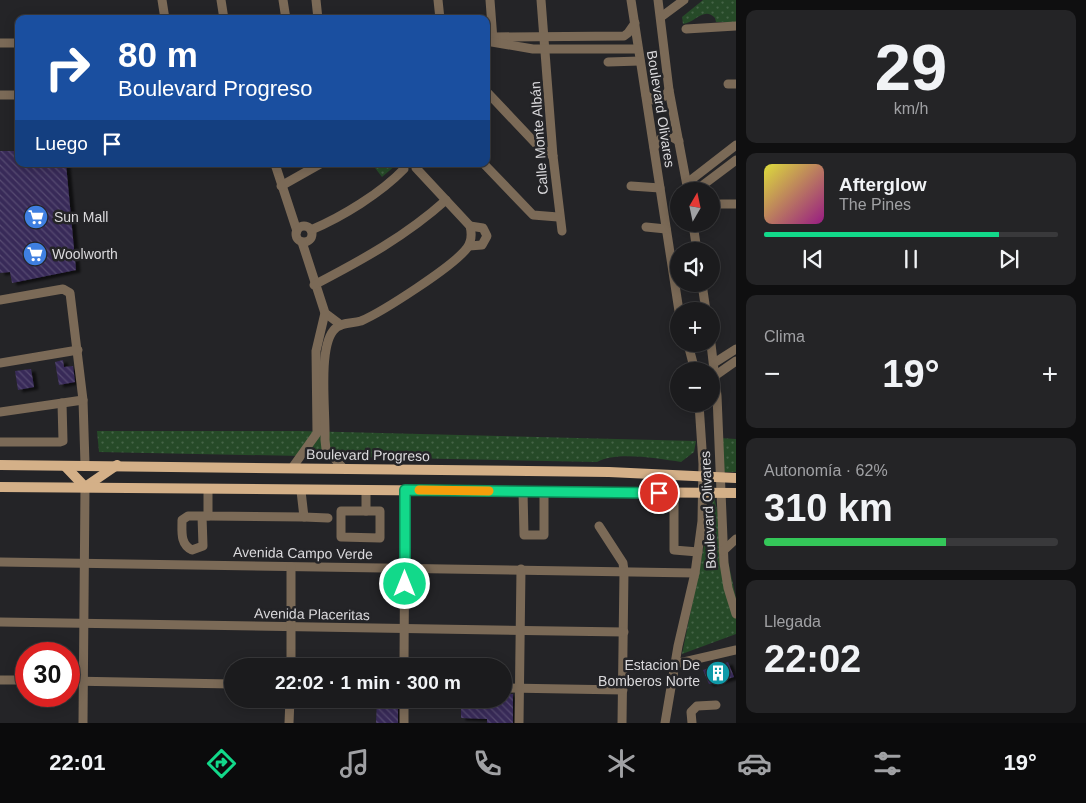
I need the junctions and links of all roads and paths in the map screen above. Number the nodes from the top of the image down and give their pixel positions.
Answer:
1 (162, 0) edge
2 (221, 0) edge
3 (283, 0) edge
4 (316, 0) edge
5 (438, 0) edge
6 (490, 0) edge
7 (542, 0) edge
8 (631, 0) edge
9 (684, 0) edge
10 (661, 1) edge
11 (164, 15) edge
12 (223, 15) edge
13 (285, 15) edge
14 (318, 15) edge
15 (440, 15) edge
16 (490, 15) edge
17 (660, 17) junction
18 (634, 23) junction
19 (736, 26) edge
20 (686, 29) dead end
21 (490, 40) edge
22 (490, 40) edge
23 (15, 42) edge
24 (0, 43) edge
25 (545, 43) junction
26 (638, 49) junction
27 (640, 61) junction
28 (608, 62) dead end
29 (669, 90) junction
30 (0, 95) edge
31 (15, 95) edge
32 (490, 95) edge
33 (646, 95) junction
34 (678, 141) junction
35 (736, 145) edge
36 (654, 147) junction
37 (553, 156) junction
38 (736, 160) edge
39 (276, 167) edge
40 (315, 167) edge
41 (402, 167) edge
42 (404, 167) edge
43 (416, 167) edge
44 (418, 167) edge
45 (487, 167) edge
46 (686, 182) edge
47 (693, 182) edge
48 (707, 182) edge
49 (281, 186) junction
50 (631, 186) dead end
51 (660, 188) junction
52 (446, 200) junction
53 (721, 204) dead end
54 (736, 204) edge
55 (558, 217) junction
56 (470, 226) junction
57 (646, 227) dead end
58 (666, 229) junction
59 (311, 230) junction
60 (297, 231) junction
61 (562, 231) dead end
62 (302, 242) junction
63 (469, 246) junction
64 (314, 284) junction
65 (0, 300) edge
66 (678, 302) edge
67 (325, 313) junction
68 (340, 325) junction
69 (736, 349) edge
70 (78, 350) junction
71 (321, 352) junction
72 (736, 361) edge
73 (716, 362) edge
74 (0, 363) edge
75 (720, 372) edge
76 (83, 400) junction
77 (62, 403) junction
78 (0, 412) edge
79 (699, 412) edge
80 (717, 412) edge
81 (321, 433) junction
82 (0, 442) edge
83 (85, 464) junction
84 (0, 465) edge
85 (65, 466) junction
86 (117, 466) junction
87 (292, 468) junction
88 (343, 468) junction
89 (703, 477) junction
90 (719, 478) junction
91 (736, 478) edge
92 (0, 487) edge
93 (85, 487) junction
94 (208, 489) junction
95 (366, 490) junction
96 (405, 490) junction
97 (301, 491) junction
98 (523, 491) junction
99 (544, 491) junction
100 (674, 493) junction
101 (703, 493) junction
102 (719, 493) junction
103 (736, 494) edge
104 (366, 511) junction
105 (304, 517) junction
106 (328, 518) dead end
107 (600, 526) dead end
108 (736, 539) edge
109 (723, 551) junction
110 (698, 552) junction
111 (0, 562) edge
112 (85, 563) junction
113 (291, 567) junction
114 (405, 569) junction
115 (521, 569) junction
116 (624, 571) junction
117 (694, 573) junction
118 (731, 580) edge
119 (736, 614) edge
120 (0, 622) edge
121 (84, 624) junction
122 (290, 627) junction
123 (405, 630) junction
124 (520, 631) junction
125 (624, 632) junction
126 (736, 650) edge
127 (290, 658) edge
128 (404, 658) edge
129 (675, 664) junction
130 (0, 680) edge
131 (15, 680) edge
132 (80, 681) edge
133 (84, 681) junction
134 (224, 684) edge
135 (512, 689) edge
136 (519, 689) junction
137 (623, 690) junction
138 (716, 705) dead end
139 (290, 708) edge
140 (404, 708) edge
141 (83, 723) edge
142 (290, 723) edge
143 (404, 723) edge
144 (519, 723) edge
145 (622, 723) edge
146 (665, 723) edge
147 (692, 723) edge

1 - 11 street
2 - 12 street
3 - 13 street
4 - 14 street
5 - 15 street
6 - 16 street
7 - 25 street, Calle Monte Albán
8 - 18 street, Boulevard Olivares
9 - 17 street
10 - 17 street, Boulevard Olivares
17 - 29 street, Boulevard Olivares
18 - 25 street
18 - 26 street, Boulevard Olivares
19 - 20 street
21 - 25 street
22 - 25 street
23 - 24 street
25 - 26 street
25 - 37 street, Calle Monte Albán
26 - 27 street, Boulevard Olivares
27 - 28 street
27 - 33 street, Boulevard Olivares
29 - 33 street
29 - 34 street, Boulevard Olivares
30 - 31 street
32 - 37 street
33 - 36 street, Boulevard Olivares
34 - 36 street
34 - 46 street, Boulevard Olivares
35 - 47 street
36 - 51 street, Boulevard Olivares
37 - 55 street, Calle Monte Albán
38 - 48 street
39 - 49 street
40 - 49 street
41 - 59 street
42 - 43 street
44 - 52 street
45 - 55 street
49 - 60 street
50 - 51 street
51 - 58 street, Boulevard Olivares
52 - 56 street
52 - 64 street
53 - 54 street
55 - 61 street, Calle Monte Albán
56 - 63 street
56 - 63 street
57 - 58 street
58 - 66 street, Boulevard Olivares
59 - 60 street
59 - 62 street
60 - 62 street
62 - 64 street
63 - 68 street
64 - 67 street
65 - 70 street
67 - 68 street
67 - 71 street
68 - 71 street
69 - 73 street
70 - 74 street
70 - 76 street
71 - 81 street
72 - 75 street
76 - 77 street
76 - 83 street
77 - 78 street
77 - 82 street
79 - 89 street, Boulevard Olivares
80 - 90 street, Boulevard Olivares
81 - 87 street
81 - 88 street
83 - 85 main road, Boulevard Progreso
83 - 86 main road, Boulevard Progreso
84 - 85 main road, Boulevard Progreso
85 - 93 main road
86 - 87 main road, Boulevard Progreso
86 - 93 main road
87 - 88 main road, Boulevard Progreso
88 - 89 main road, Boulevard Progreso
89 - 90 main road, Boulevard Progreso
89 - 101 street, Boulevard Olivares
90 - 91 main road, Boulevard Progreso
90 - 102 street, Boulevard Olivares
92 - 93 main road
93 - 94 main road
93 - 112 street
94 - 97 main road
94 - 105 street
95 - 96 main road
95 - 97 main road
95 - 104 street
96 - 98 main road
96 - 114 street
97 - 105 street
98 - 99 main road
98 - 99 street
99 - 100 main road
100 - 101 main road
100 - 110 street
101 - 102 main road
101 - 110 street, Boulevard Olivares
102 - 103 main road
102 - 109 street, Boulevard Olivares
104 - 104 street
105 - 106 street
107 - 116 street
108 - 109 street
109 - 118 street, Boulevard Olivares
110 - 117 street, Boulevard Olivares
111 - 112 street, Avenida Campo Verde
112 - 113 street, Avenida Campo Verde
112 - 121 street
113 - 114 street, Avenida Campo Verde
113 - 122 street
114 - 115 street, Avenida Campo Verde
114 - 123 street
115 - 116 street, Avenida Campo Verde
115 - 124 street
116 - 117 street, Avenida Campo Verde
116 - 125 street
117 - 129 street, Boulevard Olivares
118 - 119 street, Boulevard Olivares
120 - 121 street, Avenida Placeritas
121 - 122 street, Avenida Placeritas
121 - 133 street
122 - 123 street, Avenida Placeritas
122 - 127 street
123 - 124 street, Avenida Placeritas
123 - 128 street
124 - 125 street, Avenida Placeritas
124 - 136 street
125 - 137 street
126 - 129 street
129 - 146 street, Boulevard Olivares
130 - 131 street
132 - 133 street
133 - 134 street
133 - 141 street
135 - 136 street
136 - 137 street
136 - 144 street
137 - 145 street
138 - 147 street
139 - 142 street
140 - 143 street

